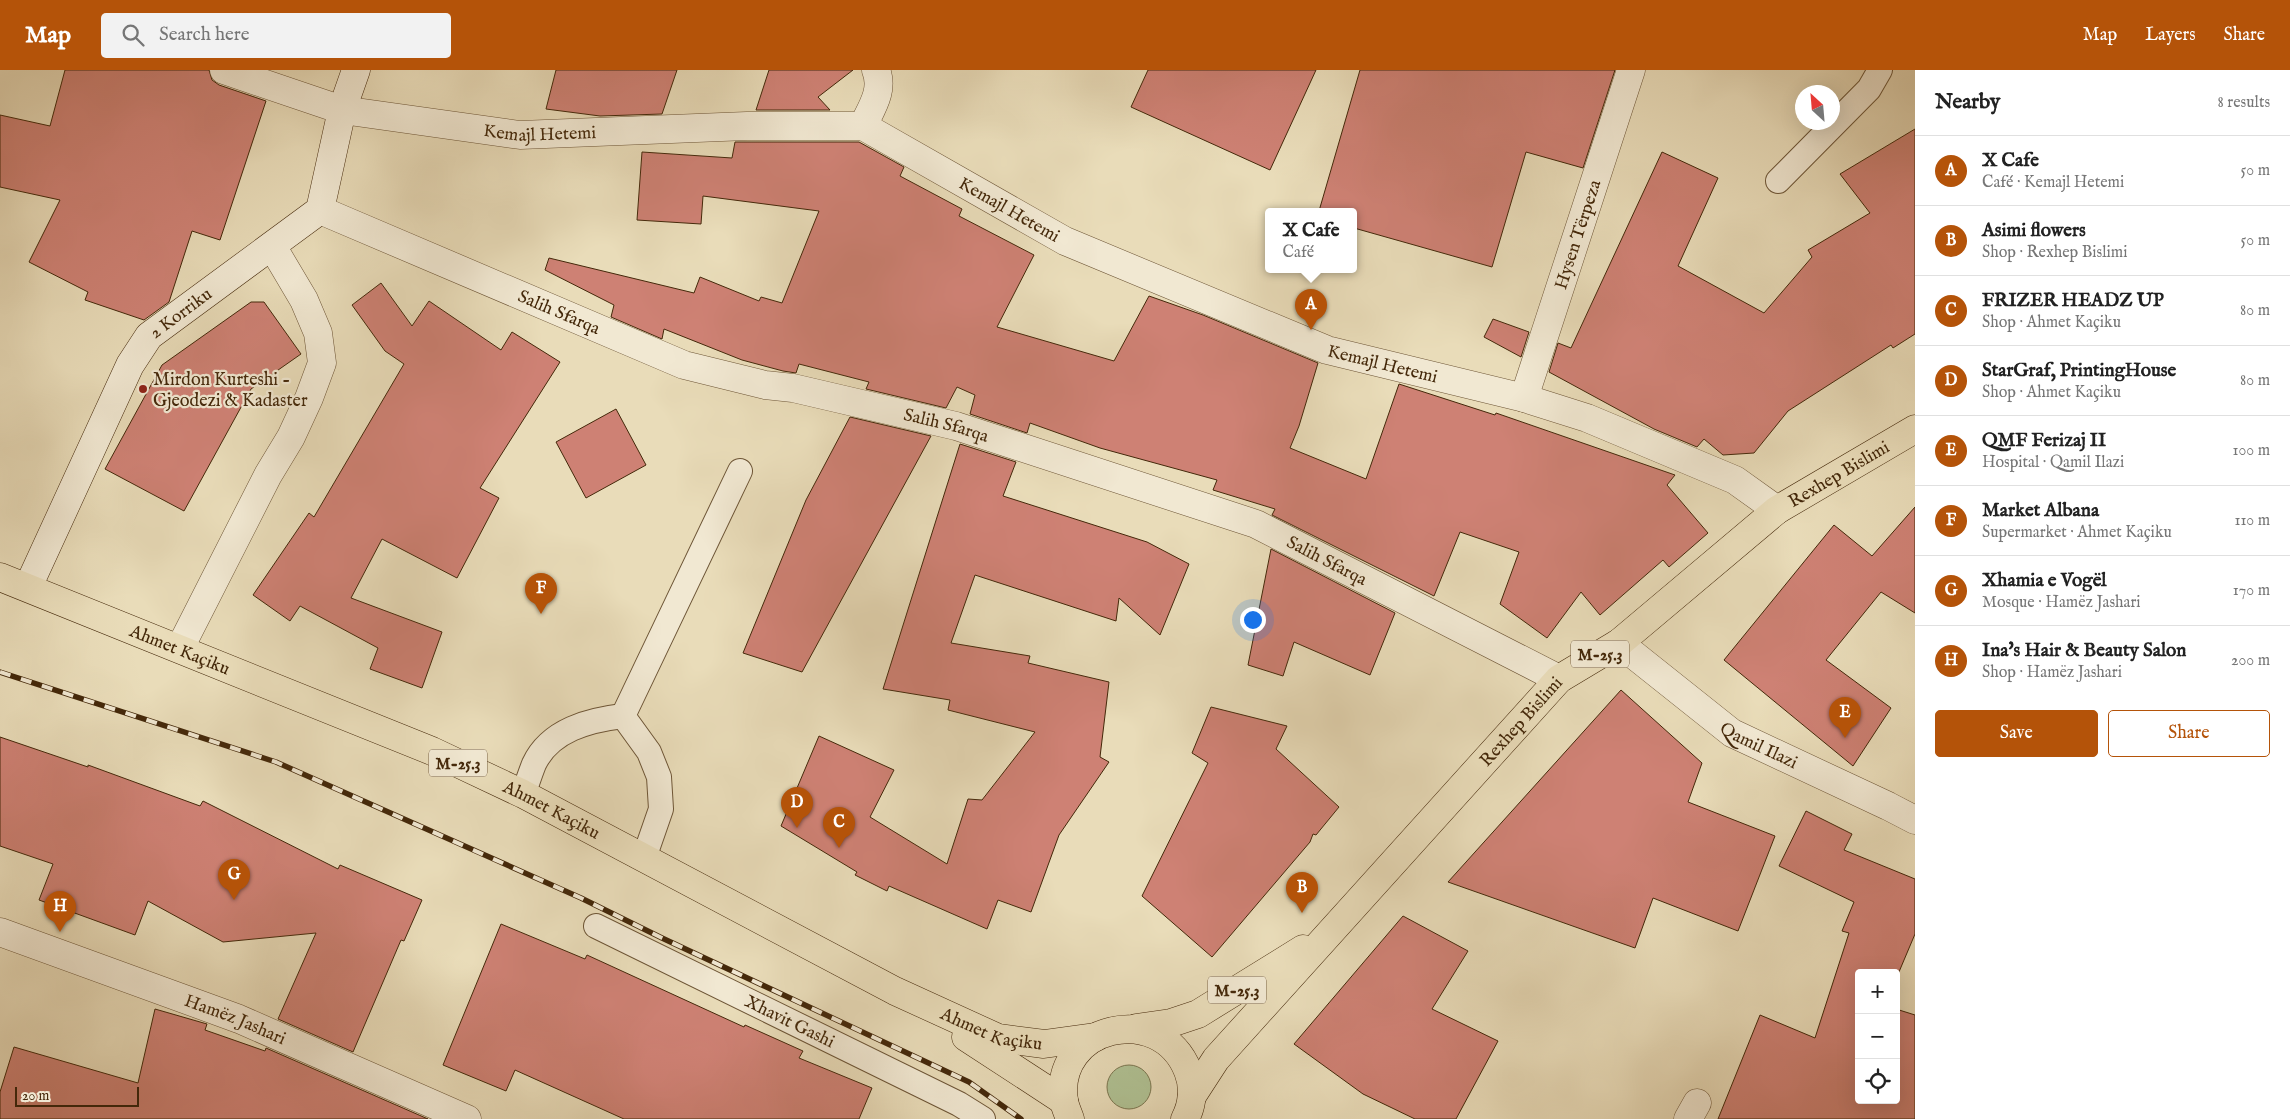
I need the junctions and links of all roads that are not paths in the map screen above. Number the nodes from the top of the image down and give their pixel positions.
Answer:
1 (224, 70) edge
2 (356, 70) edge
3 (876, 70) edge
4 (1631, 70) edge
5 (1880, 70) edge
6 (342, 110) junction
7 (863, 126) junction
8 (1778, 181) dead end
9 (320, 210) junction
10 (272, 246) junction
11 (1524, 398) junction
12 (1915, 429) edge
13 (740, 471) dead end
14 (1777, 510) junction
15 (0, 577) edge
16 (28, 587) junction
17 (1619, 643) junction
18 (180, 648) junction
19 (1559, 679) junction
20 (623, 716) junction
21 (523, 794) junction
22 (1915, 820) edge
23 (644, 858) junction
24 (596, 926) dead end
25 (1331, 931) junction
26 (0, 932) edge
27 (895, 992) junction
28 (1135, 1028) junction
29 (1095, 1037) junction
30 (1067, 1110) edge
31 (1190, 1111) edge
32 (466, 1119) edge
33 (984, 1119) edge

1 - 6 street, Kemajl Hetemi
2 - 6 street
3 - 7 street
4 - 11 street, Hysen Tërpeza
5 - 8 lane
6 - 7 street, Kemajl Hetemi
6 - 9 street
7 - 11 street, Kemajl Hetemi
9 - 10 street, 2 Korriku
9 - 19 street, Salih Sfarqa
10 - 16 street, 2 Korriku
10 - 18 street
11 - 14 street, Kemajl Hetemi
12 - 14 main road, Rexhep Bislimi / M-25.3
13 - 20 lane
14 - 17 main road, Rexhep Bislimi / M-25.3
15 - 16 main road, Ahmet Kaçiku / M-25.3
16 - 18 main road, Ahmet Kaçiku / M-25.3
17 - 19 main road, Rexhep Bislimi / M-25.3
17 - 22 street, Qamil Ilazi
18 - 21 main road, Ahmet Kaçiku / M-25.3
19 - 25 main road, Rexhep Bislimi / M-25.3
20 - 21 lane
20 - 23 lane
21 - 23 main road, Ahmet Kaçiku / M-25.3
23 - 27 main road, Ahmet Kaçiku / M-25.3
24 - 33 lane, Xhavit Gashi
25 - 28 main road, Rexhep Bislimi / M-25.3
25 - 31 main road, Rexhep Bislimi / M-25.3
26 - 32 street, Hamëz Jashari
27 - 29 main road, Ahmet Kaçiku / M-25.3
27 - 30 main road, Ahmet Kaçiku / M-25.3
28 - 29 main road, Ahmet Kaçiku
28 - 31 main road
29 - 30 main road

